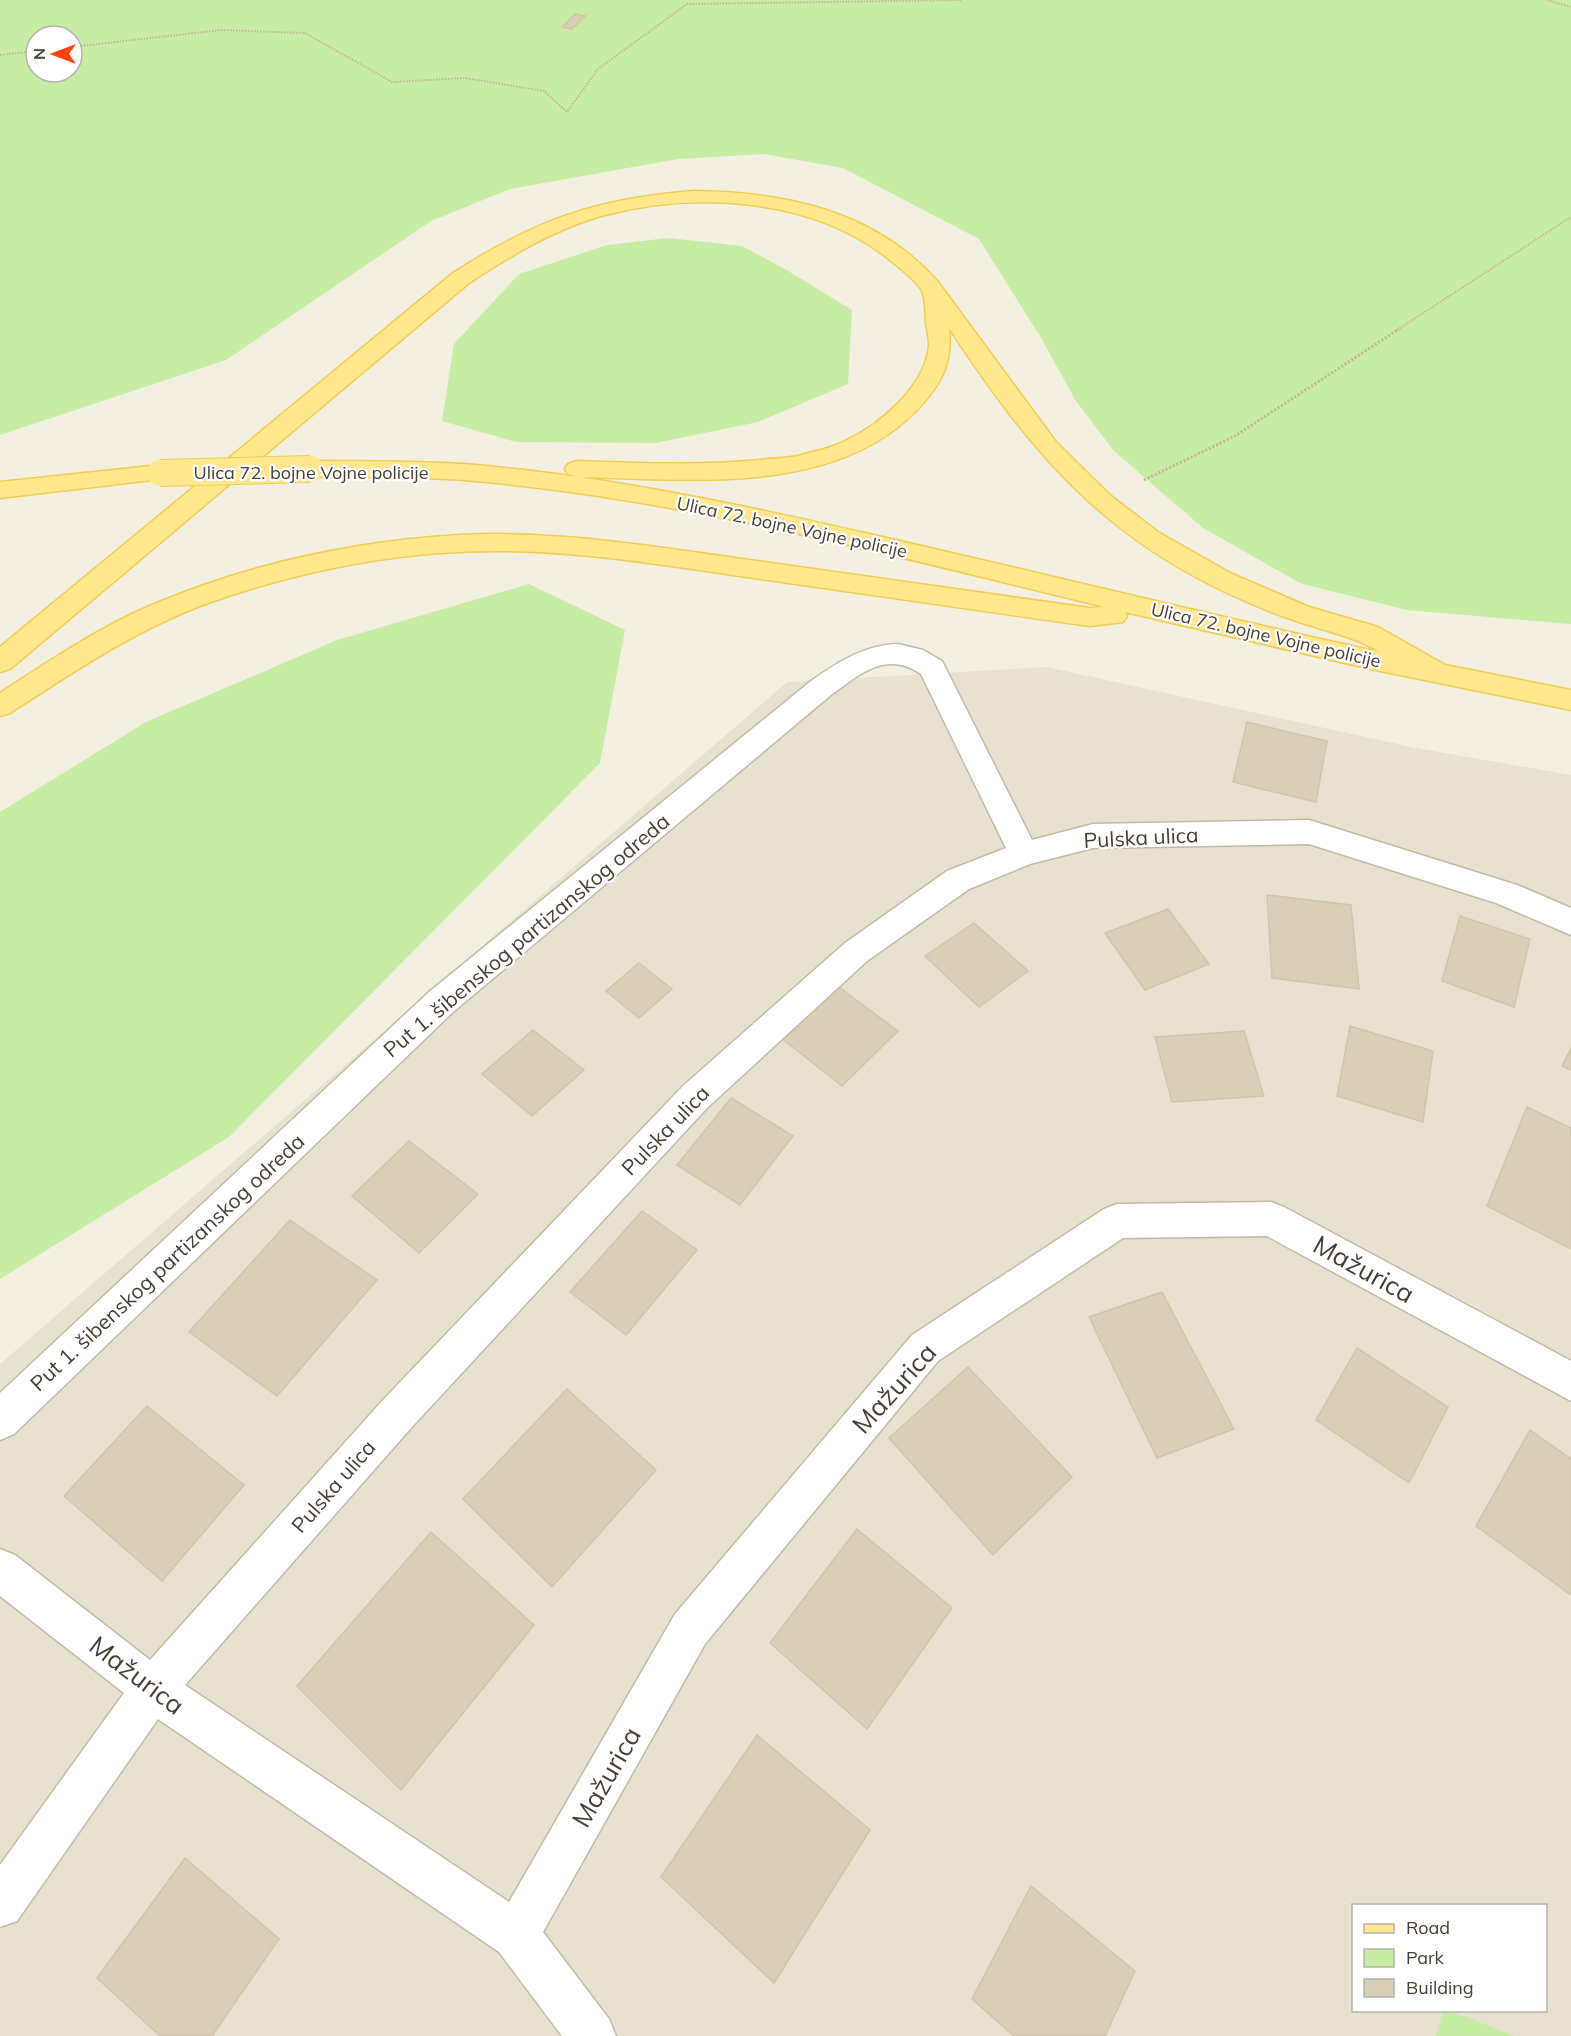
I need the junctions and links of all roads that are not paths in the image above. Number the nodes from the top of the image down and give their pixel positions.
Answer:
1 (934, 291) junction
2 (482, 474) junction
3 (0, 490) edge
4 (1169, 614) junction
5 (0, 662) edge
6 (1439, 674) junction
7 (1571, 700) edge
8 (0, 706) edge
9 (1024, 854) junction
10 (1571, 922) edge
11 (1571, 1382) edge
12 (0, 1420) edge
13 (0, 1570) edge
14 (153, 1689) junction
15 (0, 1905) edge
16 (516, 1935) junction
17 (592, 2036) edge

1 - 2 main road
1 - 5 main road
1 - 6 main road
2 - 3 main road, Ulica 72. bojne Vojne policije, bridge
2 - 4 main road, Ulica 72. bojne Vojne policije
4 - 6 main road, Ulica 72. bojne Vojne policije
4 - 8 main road
6 - 7 main road, Ulica 72. bojne Vojne policije
9 - 10 street, Pulska ulica
9 - 12 street, Put 1. šibenskog partizanskog odreda
9 - 14 street, Pulska ulica
11 - 16 street, Mažurica
13 - 14 street, Mažurica
14 - 15 street, Pulska ulica
14 - 16 street, Mažurica
16 - 17 street, Mažurica

